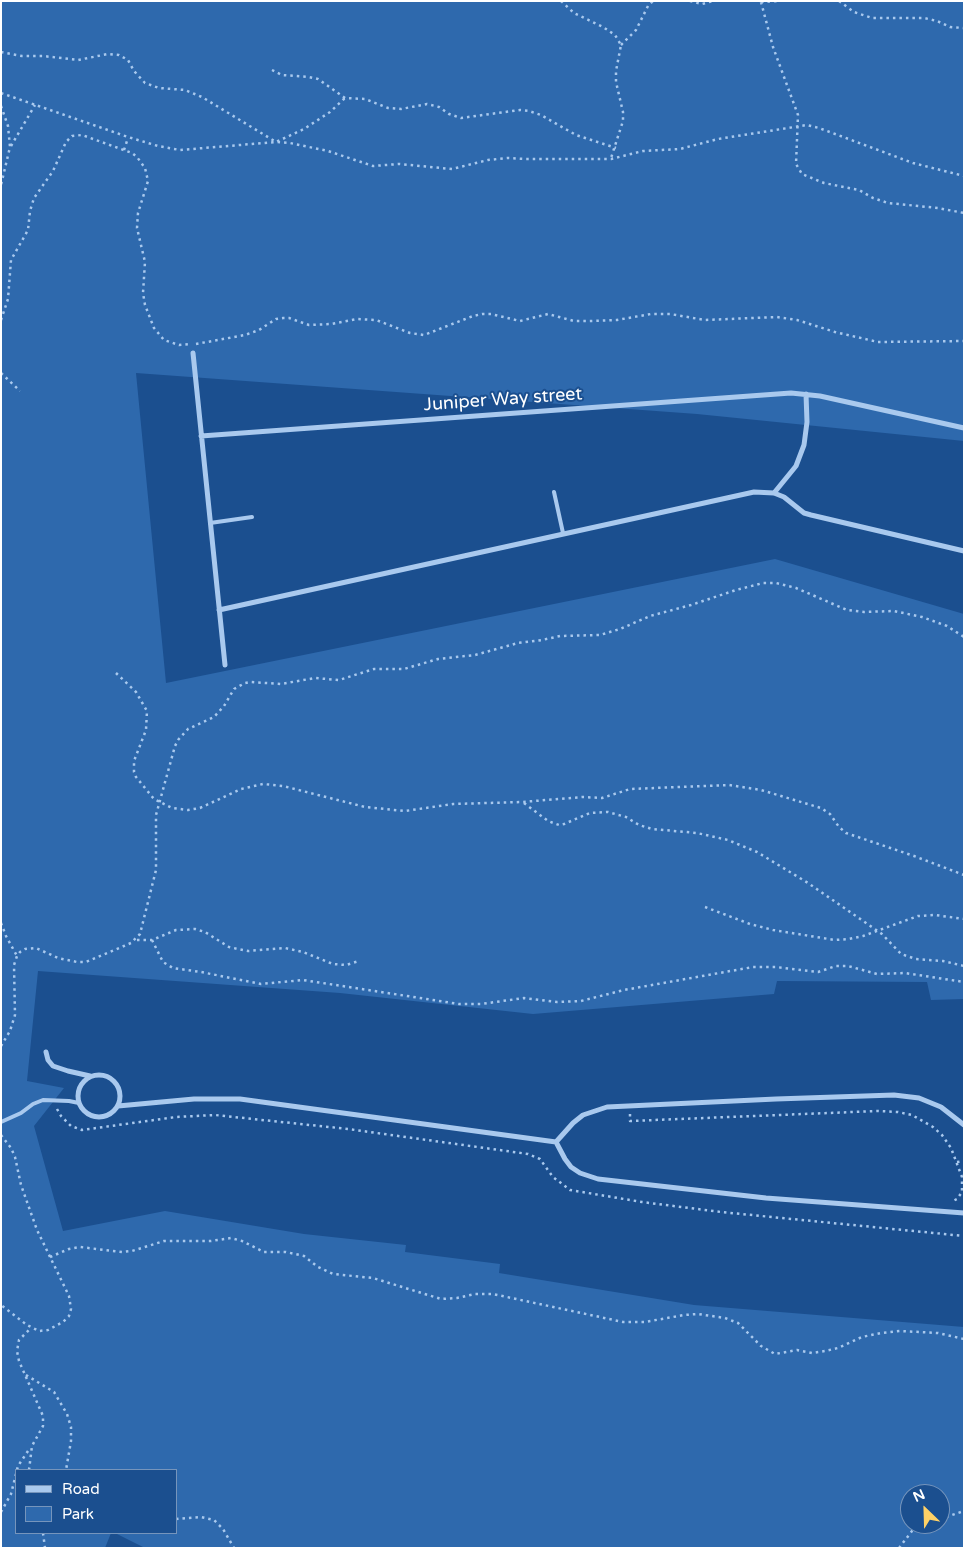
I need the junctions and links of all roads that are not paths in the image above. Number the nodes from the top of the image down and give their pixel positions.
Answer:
1 (193, 354) dead end
2 (806, 394) junction
3 (964, 428) edge
4 (201, 436) junction
5 (554, 492) dead end
6 (774, 493) junction
7 (252, 517) dead end
8 (210, 523) junction
9 (563, 533) junction
10 (964, 551) edge
11 (219, 610) junction
12 (224, 665) dead end
13 (46, 1052) dead end
14 (90, 1076) junction
15 (79, 1103) junction
16 (118, 1106) junction
17 (1, 1122) edge
18 (964, 1125) edge
19 (556, 1142) junction
20 (964, 1213) edge

1 - 4 street
2 - 3 street, Juniper Way street
2 - 4 street, Juniper Way street
2 - 6 street
4 - 8 street
5 - 9 lane
6 - 9 street
6 - 10 street
7 - 8 lane
8 - 11 street
9 - 11 street
11 - 12 street
13 - 14 street
14 - 15 street
14 - 16 street
15 - 16 street
15 - 17 lane
16 - 19 street
18 - 19 street
19 - 20 street

